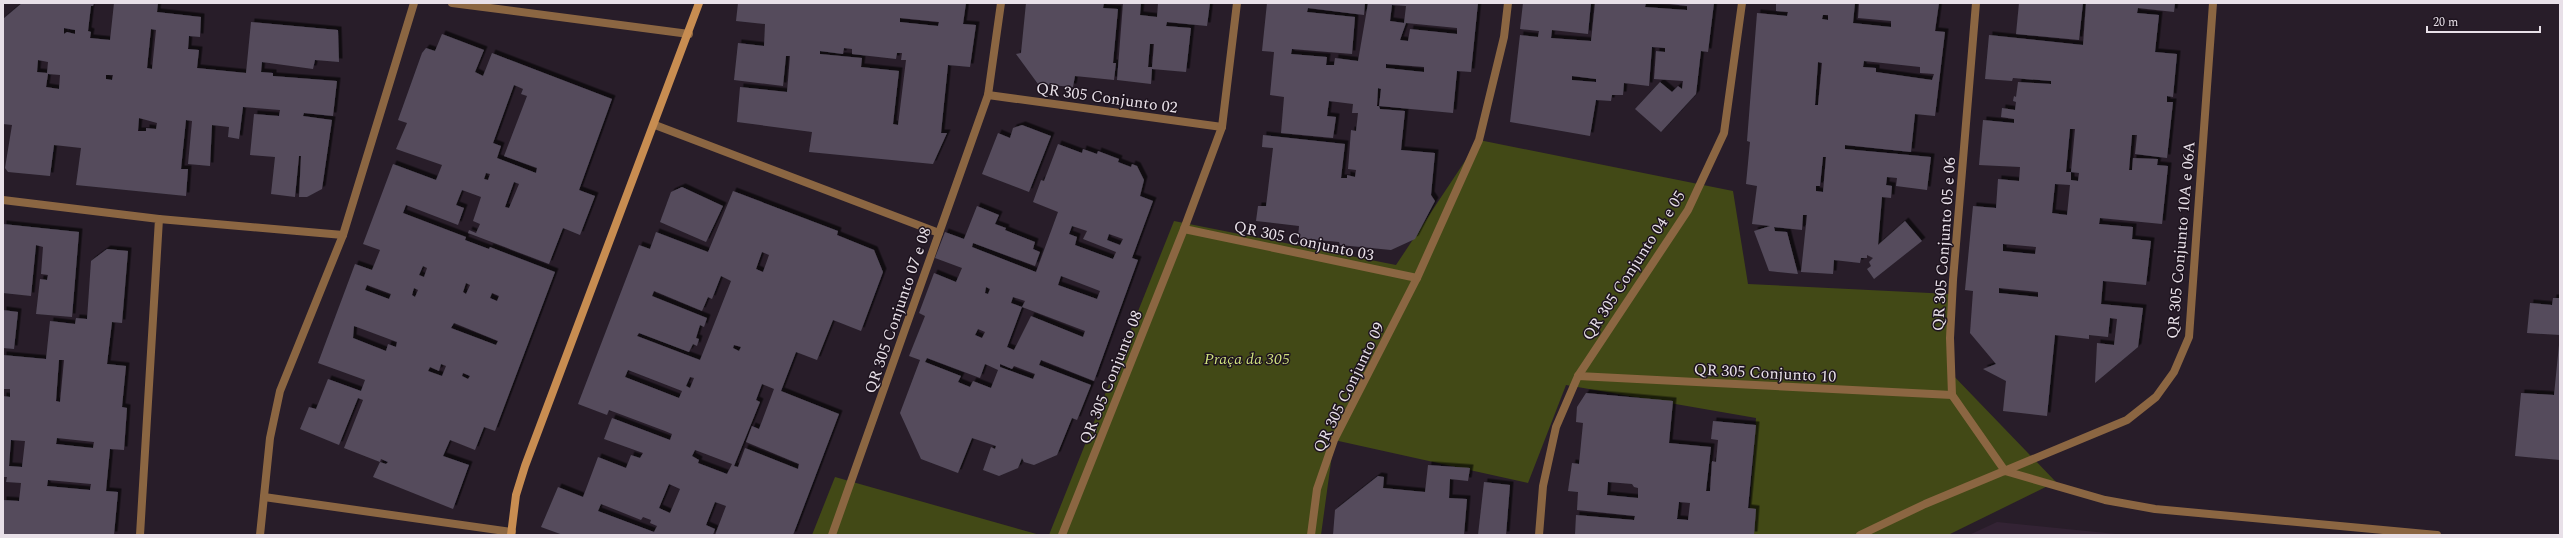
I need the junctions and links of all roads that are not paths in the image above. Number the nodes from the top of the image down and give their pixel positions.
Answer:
1 (414, 3) edge
2 (452, 3) edge
3 (699, 3) edge
4 (1001, 3) edge
5 (1237, 3) edge
6 (1508, 3) edge
7 (1742, 3) edge
8 (1976, 3) edge
9 (2213, 3) edge
10 (688, 34) junction
11 (988, 94) junction
12 (655, 125) junction
13 (1222, 127) junction
14 (3, 200) edge
15 (159, 219) junction
16 (1184, 229) junction
17 (939, 233) junction
18 (343, 235) junction
19 (1417, 278) junction
20 (1578, 376) junction
21 (1952, 395) junction
22 (2005, 471) junction
23 (264, 497) junction
24 (511, 533) edge
25 (140, 535) edge
26 (260, 535) edge
27 (832, 535) edge
28 (1062, 535) edge
29 (1311, 535) edge
30 (1539, 535) edge
31 (1860, 535) edge
32 (2437, 535) edge

1 - 18 street
2 - 10 street
3 - 10 street
4 - 11 street, QR 305 Conjunto 07 e 08
5 - 13 street, QR 305 Conjunto 08
6 - 19 street, QR 305 Conjunto 09
7 - 20 street, QR 305 Conjunto 04 e 05
8 - 21 street, QR 305 Conjunto 05 e 06
9 - 22 street, QR 305 Conjunto 10A e 06A
10 - 12 street
11 - 13 street, QR 305 Conjunto 02
11 - 17 street, QR 305 Conjunto 07 e 08
12 - 17 street
12 - 24 street
13 - 16 street, QR 305 Conjunto 08
14 - 15 street
15 - 18 street
15 - 25 street
16 - 19 street, QR 305 Conjunto 03
16 - 28 street, QR 305 Conjunto 08
17 - 27 street, QR 305 Conjunto 07 e 08
18 - 23 street
19 - 29 street, QR 305 Conjunto 09
20 - 21 street, QR 305 Conjunto 10
20 - 30 street, QR 305 Conjunto 04 e 05
21 - 22 street
22 - 31 street, QR 305 Conjunto 10A e 06A
22 - 32 street
23 - 24 street
23 - 26 street

